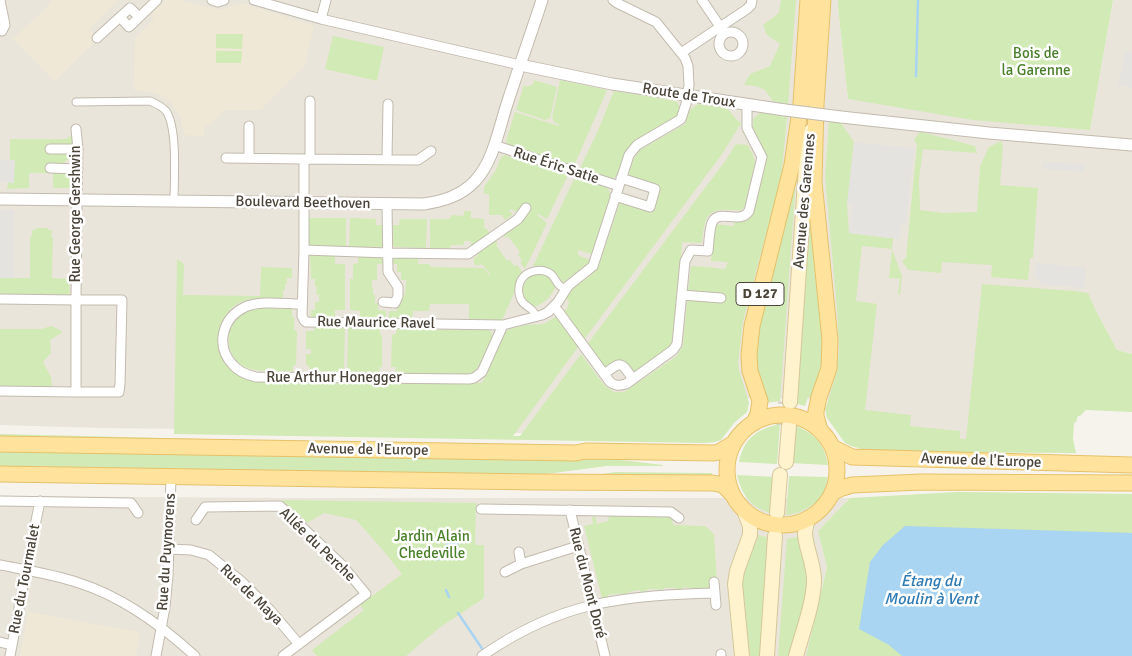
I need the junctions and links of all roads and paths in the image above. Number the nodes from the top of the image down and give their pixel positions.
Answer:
1 (0, 0) edge
2 (158, 0) edge
3 (212, 0) edge
4 (224, 0) edge
5 (254, 0) edge
6 (326, 0) edge
7 (542, 0) edge
8 (614, 0) edge
9 (702, 0) edge
10 (752, 0) edge
11 (808, 0) edge
12 (822, 0) edge
13 (139, 17) junction
14 (120, 18) junction
15 (321, 19) junction
16 (722, 30) junction
17 (2, 31) dead end
18 (98, 38) dead end
19 (681, 53) junction
20 (520, 65) junction
21 (687, 96) junction
22 (310, 101) dead end
23 (76, 102) dead end
24 (809, 103) junction
25 (388, 104) dead end
26 (747, 105) junction
27 (249, 126) dead end
28 (76, 128) dead end
29 (494, 145) junction
30 (1132, 145) edge
31 (50, 149) dead end
32 (78, 149) junction
33 (431, 151) dead end
34 (226, 158) dead end
35 (249, 158) junction
36 (307, 159) junction
37 (387, 159) junction
38 (50, 168) dead end
39 (78, 169) junction
40 (620, 182) junction
41 (616, 196) junction
42 (0, 200) edge
43 (78, 200) junction
44 (174, 202) junction
45 (304, 203) junction
46 (387, 204) junction
47 (526, 208) dead end
48 (304, 250) junction
49 (388, 253) junction
50 (566, 288) junction
51 (682, 295) junction
52 (721, 298) dead end
53 (0, 299) edge
54 (76, 300) junction
55 (382, 302) dead end
56 (302, 304) junction
57 (553, 307) junction
58 (536, 317) junction
59 (503, 325) junction
60 (604, 374) junction
61 (633, 378) junction
62 (0, 391) edge
63 (76, 392) junction
64 (788, 402) tunnel mouth
65 (754, 423) junction
66 (786, 426) tunnel mouth
67 (820, 430) junction
68 (734, 443) junction
69 (0, 444) edge
70 (832, 447) junction
71 (1132, 465) edge
72 (0, 474) edge
73 (171, 477) junction
74 (1132, 483) edge
75 (832, 493) junction
76 (732, 494) junction
77 (0, 501) edge
78 (40, 501) junction
79 (482, 509) dead end
80 (570, 510) junction
81 (744, 510) junction
82 (138, 513) dead end
83 (779, 513) tunnel mouth
84 (679, 518) dead end
85 (808, 518) junction
86 (196, 520) dead end
87 (578, 546) junction
88 (169, 549) junction
89 (519, 552) dead end
90 (521, 564) junction
91 (0, 565) edge
92 (26, 570) junction
93 (505, 572) dead end
94 (714, 582) dead end
95 (715, 593) junction
96 (593, 605) junction
97 (716, 605) dead end
98 (161, 628) junction
99 (0, 642) edge
100 (298, 644) junction
101 (12, 645) junction
102 (10, 656) edge
103 (156, 656) edge
104 (195, 656) edge
105 (282, 656) edge
106 (482, 656) edge
107 (605, 656) edge
108 (742, 656) edge
109 (767, 656) edge
110 (771, 656) edge
111 (796, 656) edge

1 - 17 street
2 - 13 street
3 - 4 street
5 - 15 street, Route de Troux
6 - 15 street
7 - 20 street, Boulevard Beethoven
8 - 19 street, Rue Maurice Ravel
9 - 16 street
10 - 16 street
11 - 24 main road, Avenue des Garennes / D 127
12 - 24 main road, Avenue des Garennes / D 127
13 - 14 street
13 - 14 street
14 - 18 street
15 - 20 street, Route de Troux
16 - 19 street
19 - 21 street, Rue Maurice Ravel
20 - 21 street, Route de Troux
20 - 29 street, Boulevard Beethoven
21 - 26 street, Route de Troux
21 - 40 street, Rue Maurice Ravel
22 - 36 street, Rue Maurice Ravel
23 - 44 street
24 - 64 main road, Avenue des Garennes / D 127
24 - 65 main road, D 127
24 - 67 main road, D 127
25 - 37 street
26 - 30 street, Route de Troux, bridge
26 - 51 street
27 - 35 street
28 - 32 street, Rue George Gershwin
29 - 40 street, Rue Éric Satie
29 - 46 street, Boulevard Beethoven
31 - 32 street
32 - 39 street, Rue George Gershwin
33 - 37 street
34 - 35 street
35 - 36 street
36 - 37 street
36 - 45 street, Rue Maurice Ravel
38 - 39 street
39 - 43 street, Rue George Gershwin
40 - 41 street, Rue Maurice Ravel
40 - 41 street
41 - 50 street, Rue Maurice Ravel
42 - 43 street, Boulevard Beethoven
43 - 44 street, Boulevard Beethoven
43 - 54 street, Rue George Gershwin
44 - 45 street, Boulevard Beethoven
45 - 46 street, Boulevard Beethoven
45 - 48 street, Rue Maurice Ravel
46 - 49 street
47 - 49 street
48 - 49 street
48 - 56 street, Rue Maurice Ravel
49 - 55 street
50 - 57 street, Rue Maurice Ravel
50 - 58 street
51 - 52 street
51 - 61 street
53 - 54 street
54 - 63 street, Rue George Gershwin
54 - 63 street
56 - 59 street, Rue Maurice Ravel
56 - 59 street, Rue Arthur Honegger
57 - 58 street, Rue Maurice Ravel
57 - 60 street
58 - 59 street, Rue Maurice Ravel
60 - 61 street
60 - 61 street
62 - 63 street
65 - 67 main road
65 - 68 main road
66 - 83 main road
67 - 70 main road
68 - 69 main road, Avenue de l'Europe
68 - 76 main road
70 - 71 main road, Avenue de l'Europe
70 - 75 main road
72 - 73 main road, Avenue de l'Europe
73 - 76 main road, Avenue de l'Europe
73 - 88 street, Rue du Puymorens
74 - 75 main road, Avenue de l'Europe
75 - 85 main road
76 - 81 main road
77 - 78 street
78 - 82 street
78 - 92 street, Rue du Tourmalet
79 - 80 street
80 - 84 street
80 - 87 street, Rue du Mont Doré
81 - 85 main road
81 - 108 main road
85 - 111 main road
86 - 100 street, Allée du Perche
87 - 90 street
87 - 96 street, Rue du Mont Doré
88 - 98 street, Rue du Puymorens
88 - 100 street, Rue de Maya
89 - 90 street
90 - 93 street
91 - 92 street
92 - 98 street
92 - 101 street, Rue du Tourmalet
94 - 95 street
95 - 96 street
95 - 97 street
96 - 106 street
96 - 107 street, Rue du Mont Doré
98 - 103 street, Rue du Puymorens
98 - 104 street
99 - 101 street
100 - 105 street, Allée du Perche
101 - 102 street, Rue du Tourmalet
109 - 110 main road

